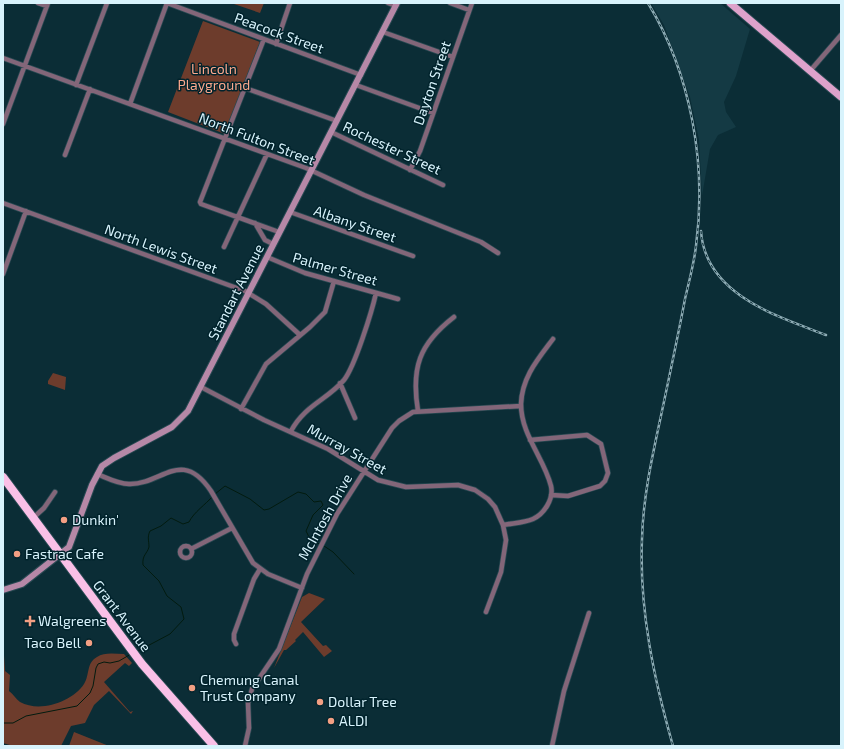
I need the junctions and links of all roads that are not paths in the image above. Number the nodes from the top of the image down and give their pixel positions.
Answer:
1 (38, 3) edge
2 (107, 3) edge
3 (167, 3) edge
4 (290, 3) edge
5 (388, 3) edge
6 (450, 3) edge
7 (472, 3) edge
8 (730, 3) edge
9 (397, 4) edge
10 (48, 5) edge
11 (470, 10) junction
12 (383, 32) junction
13 (841, 35) edge
14 (264, 39) junction
15 (276, 44) junction
16 (453, 57) junction
17 (3, 58) edge
18 (25, 66) junction
19 (810, 71) junction
20 (361, 75) junction
21 (76, 85) junction
22 (356, 85) junction
23 (245, 88) junction
24 (90, 89) junction
25 (841, 97) edge
26 (130, 104) junction
27 (433, 113) junction
28 (337, 121) junction
29 (3, 124) edge
30 (331, 132) junction
31 (226, 139) junction
32 (65, 154) dead end
33 (267, 154) junction
34 (410, 170) junction
35 (312, 171) junction
36 (443, 185) dead end
37 (3, 203) edge
38 (26, 211) junction
39 (290, 212) junction
40 (238, 217) junction
41 (255, 223) junction
42 (279, 232) junction
43 (273, 244) junction
44 (224, 247) dead end
45 (498, 254) dead end
46 (413, 256) dead end
47 (267, 257) junction
48 (3, 274) edge
49 (334, 281) junction
50 (249, 293) junction
51 (376, 293) junction
52 (398, 299) dead end
53 (454, 317) dead end
54 (300, 335) junction
55 (552, 339) dead end
56 (340, 383) junction
57 (200, 387) junction
58 (521, 406) junction
59 (242, 409) junction
60 (418, 411) junction
61 (355, 418) dead end
62 (291, 431) junction
63 (530, 440) junction
64 (363, 472) junction
65 (97, 474) junction
66 (3, 477) edge
67 (55, 492) dead end
68 (551, 495) junction
69 (33, 518) junction
70 (503, 524) junction
71 (232, 528) junction
72 (191, 549) dead end
73 (61, 555) junction
74 (260, 569) junction
75 (302, 588) junction
76 (3, 590) edge
77 (486, 612) dead end
78 (589, 613) dead end
79 (236, 644) dead end
80 (214, 746) edge
81 (245, 746) edge
82 (552, 746) edge

1 - 10 street
2 - 21 street
3 - 14 street, Peacock Street
3 - 26 street
4 - 15 street
5 - 9 street
6 - 11 street
7 - 11 street, Dayton Street
8 - 19 main road
9 - 12 street, Standart Avenue
10 - 18 street
11 - 16 street, Dayton Street
12 - 16 street
12 - 20 street, Standart Avenue
13 - 19 street
14 - 15 street, Peacock Street
14 - 23 street
15 - 20 street, Peacock Street
16 - 27 street, Dayton Street
17 - 18 street, North Fulton Street
18 - 21 street, North Fulton Street
18 - 29 street
19 - 25 main road
20 - 22 street, Standart Avenue
21 - 24 street, North Fulton Street
22 - 27 street
22 - 28 street, Standart Avenue
23 - 28 street
23 - 31 street
24 - 26 street, North Fulton Street
24 - 32 street
26 - 31 street, North Fulton Street
27 - 34 street, Dayton Street
28 - 30 street, Standart Avenue
30 - 34 street, Rochester Street
30 - 35 street, Standart Avenue
31 - 33 street, North Fulton Street
31 - 40 street
33 - 35 street, North Fulton Street
33 - 40 street
34 - 36 street, Rochester Street
35 - 39 street, Standart Avenue
35 - 45 street, North Fulton Street
37 - 38 street, North Lewis Street
38 - 48 street
38 - 50 street, North Lewis Street
39 - 42 street, Standart Avenue
39 - 46 street, Albany Street
40 - 41 street
40 - 44 street
41 - 42 street
41 - 43 street
42 - 43 street, Standart Avenue
43 - 47 street, Standart Avenue
47 - 49 street, Palmer Street
47 - 50 street, Standart Avenue
49 - 51 street, Palmer Street
49 - 54 street
50 - 54 street, North Lewis Street
50 - 57 street, Standart Avenue
51 - 52 street, Palmer Street
51 - 56 street
53 - 60 street
54 - 59 street
55 - 58 street
56 - 61 street
56 - 62 street
57 - 59 street, Murray Street
57 - 65 street, Standart Avenue
58 - 60 street, McIntosh Drive
58 - 63 street
59 - 62 street, Murray Street
60 - 64 street, McIntosh Drive
62 - 64 street, Murray Street
63 - 68 street
63 - 68 street
64 - 70 street, Murray Street
64 - 75 street, McIntosh Drive
65 - 71 street
65 - 73 street, Standart Avenue
66 - 69 highway, Grant Avenue
67 - 69 street
68 - 70 street
69 - 73 highway, Grant Avenue
70 - 77 street, Murray Street
71 - 72 street
71 - 74 street
73 - 76 street, Standart Avenue
73 - 80 highway, Grant Avenue
74 - 75 street
74 - 79 street
75 - 81 street, McIntosh Drive
78 - 82 street

